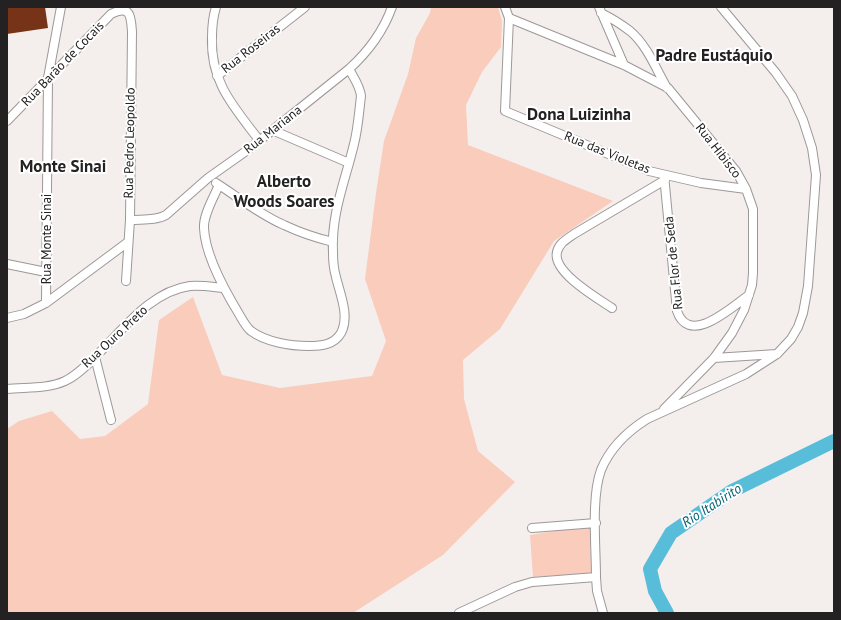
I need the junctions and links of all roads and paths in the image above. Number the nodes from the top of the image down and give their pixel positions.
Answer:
1 (61, 7) edge
2 (216, 7) edge
3 (305, 7) edge
4 (392, 7) edge
5 (505, 7) edge
6 (721, 7) edge
7 (122, 10) joint
8 (600, 10) edge
9 (509, 18) junction
10 (624, 65) junction
11 (349, 69) junction
12 (217, 76) junction
13 (48, 78) junction
14 (668, 88) junction
15 (7, 121) edge
16 (272, 130) junction
17 (259, 140) junction
18 (349, 163) junction
19 (208, 178) junction
20 (664, 178) junction
21 (219, 185) junction
22 (746, 189) junction
23 (130, 220) junction
24 (128, 242) junction
25 (333, 242) junction
26 (7, 264) edge
27 (46, 272) junction
28 (126, 281) dead end
29 (224, 288) junction
30 (749, 295) junction
31 (46, 303) junction
32 (612, 308) dead end
33 (7, 318) edge
34 (777, 354) junction
35 (95, 357) junction
36 (714, 358) junction
37 (7, 388) edge
38 (661, 412) junction
39 (111, 420) dead end
40 (596, 523) junction
41 (532, 528) dead end
42 (596, 577) junction
43 (459, 613) edge
44 (603, 613) edge

1 - 13 street, Rua Monte Sinai
2 - 12 street
3 - 12 street, Rua Roseiras
4 - 11 street, Rua Mariana
5 - 9 street, Rua das Violetas
6 - 34 street
7 - 13 street, Rua Barão de Cocais
7 - 23 street, Rua Pedro Leopoldo
8 - 10 street
8 - 14 street
9 - 10 street, Rua Hibisco
9 - 20 street, Rua das Violetas
10 - 14 street, Rua Hibisco
11 - 16 street, Rua Mariana
11 - 18 street
12 - 17 street
13 - 15 street, Rua Barão de Cocais
13 - 27 street, Rua Monte Sinai
14 - 22 street, Rua Hibisco
16 - 17 street, Rua Mariana
16 - 18 street
17 - 19 street, Rua Mariana
18 - 25 street
19 - 21 street
19 - 23 street, Rua Mariana
20 - 22 street, Rua das Violetas
20 - 30 street, Rua Flor de Seda
20 - 32 street
21 - 25 street
21 - 29 street
22 - 30 street, Rua Hibisco
23 - 24 street, Rua Pedro Leopoldo
24 - 28 street, Rua Pedro Leopoldo
24 - 31 street
25 - 29 street
26 - 27 street
27 - 31 street, Rua Monte Sinai
29 - 35 street, Rua Ouro Preto
30 - 36 street, Rua Hibisco
31 - 33 street
34 - 36 street
34 - 38 street
35 - 37 street, Rua Ouro Preto
35 - 39 street
36 - 38 street, Rua Hibisco
38 - 40 street
40 - 41 street
40 - 42 street
42 - 43 street
42 - 44 street

